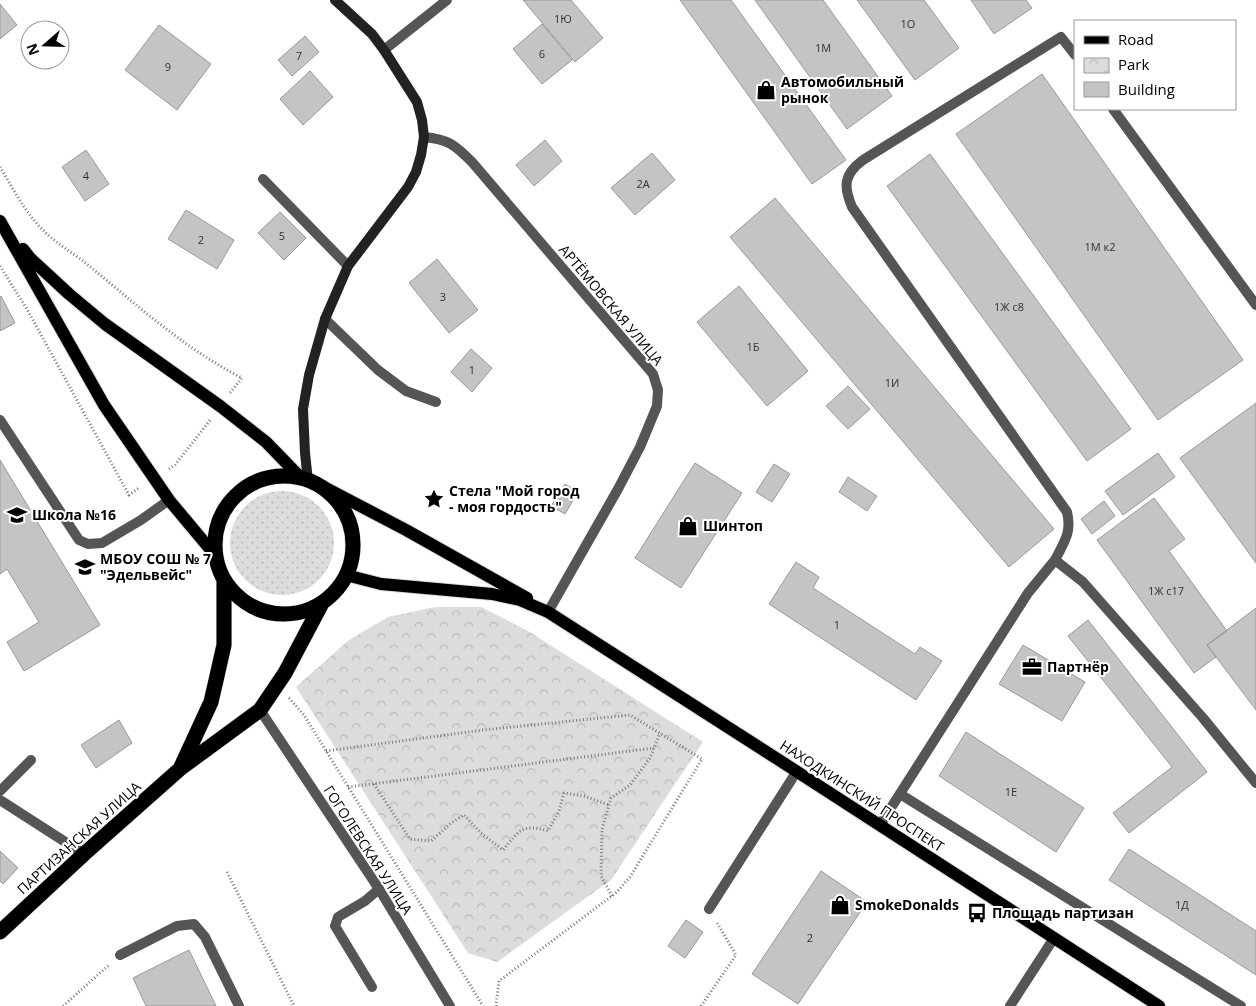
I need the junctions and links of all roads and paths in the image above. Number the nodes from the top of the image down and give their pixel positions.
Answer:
1 (335, 0) edge
2 (447, 0) edge
3 (384, 50) junction
4 (1074, 55) edge
5 (1114, 110) edge
6 (424, 137) junction
7 (263, 180) dead end
8 (0, 220) edge
9 (348, 266) junction
10 (1256, 305) edge
11 (325, 319) junction
12 (436, 402) dead end
13 (0, 420) edge
14 (304, 479) junction
15 (324, 487) junction
16 (168, 500) junction
17 (215, 555) junction
18 (1055, 560) junction
19 (346, 575) junction
20 (224, 582) junction
21 (320, 605) junction
22 (548, 612) junction
23 (277, 685) junction
24 (260, 710) junction
25 (660, 733) junction
26 (654, 748) junction
27 (326, 751) junction
28 (31, 760) dead end
29 (180, 768) junction
30 (797, 771) junction
31 (1256, 783) edge
32 (374, 784) junction
33 (348, 787) junction
34 (0, 791) edge
35 (900, 794) junction
36 (0, 800) edge
37 (609, 805) junction
38 (880, 825) junction
39 (84, 854) junction
40 (227, 872) dead end
41 (379, 889) junction
42 (612, 896) junction
43 (709, 909) joint
44 (0, 932) edge
45 (1054, 938) junction
46 (120, 955) joint
47 (372, 987) dead end
48 (63, 1006) edge
49 (239, 1006) edge
50 (294, 1006) edge
51 (450, 1006) edge
52 (483, 1006) edge
53 (496, 1006) edge
54 (701, 1006) edge
55 (1010, 1006) edge
56 (1159, 1006) edge
57 (1241, 1006) edge

1 - 3 main road
2 - 3 street
3 - 6 main road
4 - 18 street
5 - 10 street
6 - 9 main road
6 - 22 street, АРТЁМОВСКАЯ УЛИЦА
7 - 9 street
8 - 14 main road
8 - 16 main road
9 - 11 main road
11 - 12 street
11 - 14 main road
13 - 16 street
14 - 15 highway
14 - 17 highway
15 - 19 highway
15 - 22 main road
16 - 17 main road
17 - 20 highway
18 - 31 street
18 - 35 street
19 - 21 highway
19 - 22 main road
20 - 21 highway
20 - 29 highway, ПАРТИЗАНСКАЯ УЛИЦА
21 - 23 highway, ПАРТИЗАНСКАЯ УЛИЦА
22 - 30 main road, НАХОДКИНСКИЙ ПРОСПЕКТ
23 - 24 highway, ПАРТИЗАНСКАЯ УЛИЦА
23 - 27 path
24 - 29 highway, ПАРТИЗАНСКАЯ УЛИЦА
24 - 41 street, ГОГОЛЕВСКАЯ УЛИЦА
25 - 26 path
25 - 27 path
25 - 42 path
26 - 32 path
26 - 37 path
27 - 33 path
28 - 34 street
29 - 39 highway, ПАРТИЗАНСКАЯ УЛИЦА
30 - 38 main road, НАХОДКИНСКИЙ ПРОСПЕКТ
30 - 43 street
32 - 33 path
32 - 37 path
33 - 52 path
35 - 38 street
35 - 57 street
36 - 39 street
37 - 42 path
38 - 45 main road, НАХОДКИНСКИЙ ПРОСПЕКТ
39 - 44 highway, ПАРТИЗАНСКАЯ УЛИЦА
40 - 50 path
41 - 47 street
41 - 51 street, ГОГОЛЕВСКАЯ УЛИЦА
42 - 53 path
43 - 54 path
45 - 55 street
45 - 56 main road, НАХОДКИНСКИЙ ПРОСПЕКТ
46 - 48 path
46 - 49 street

